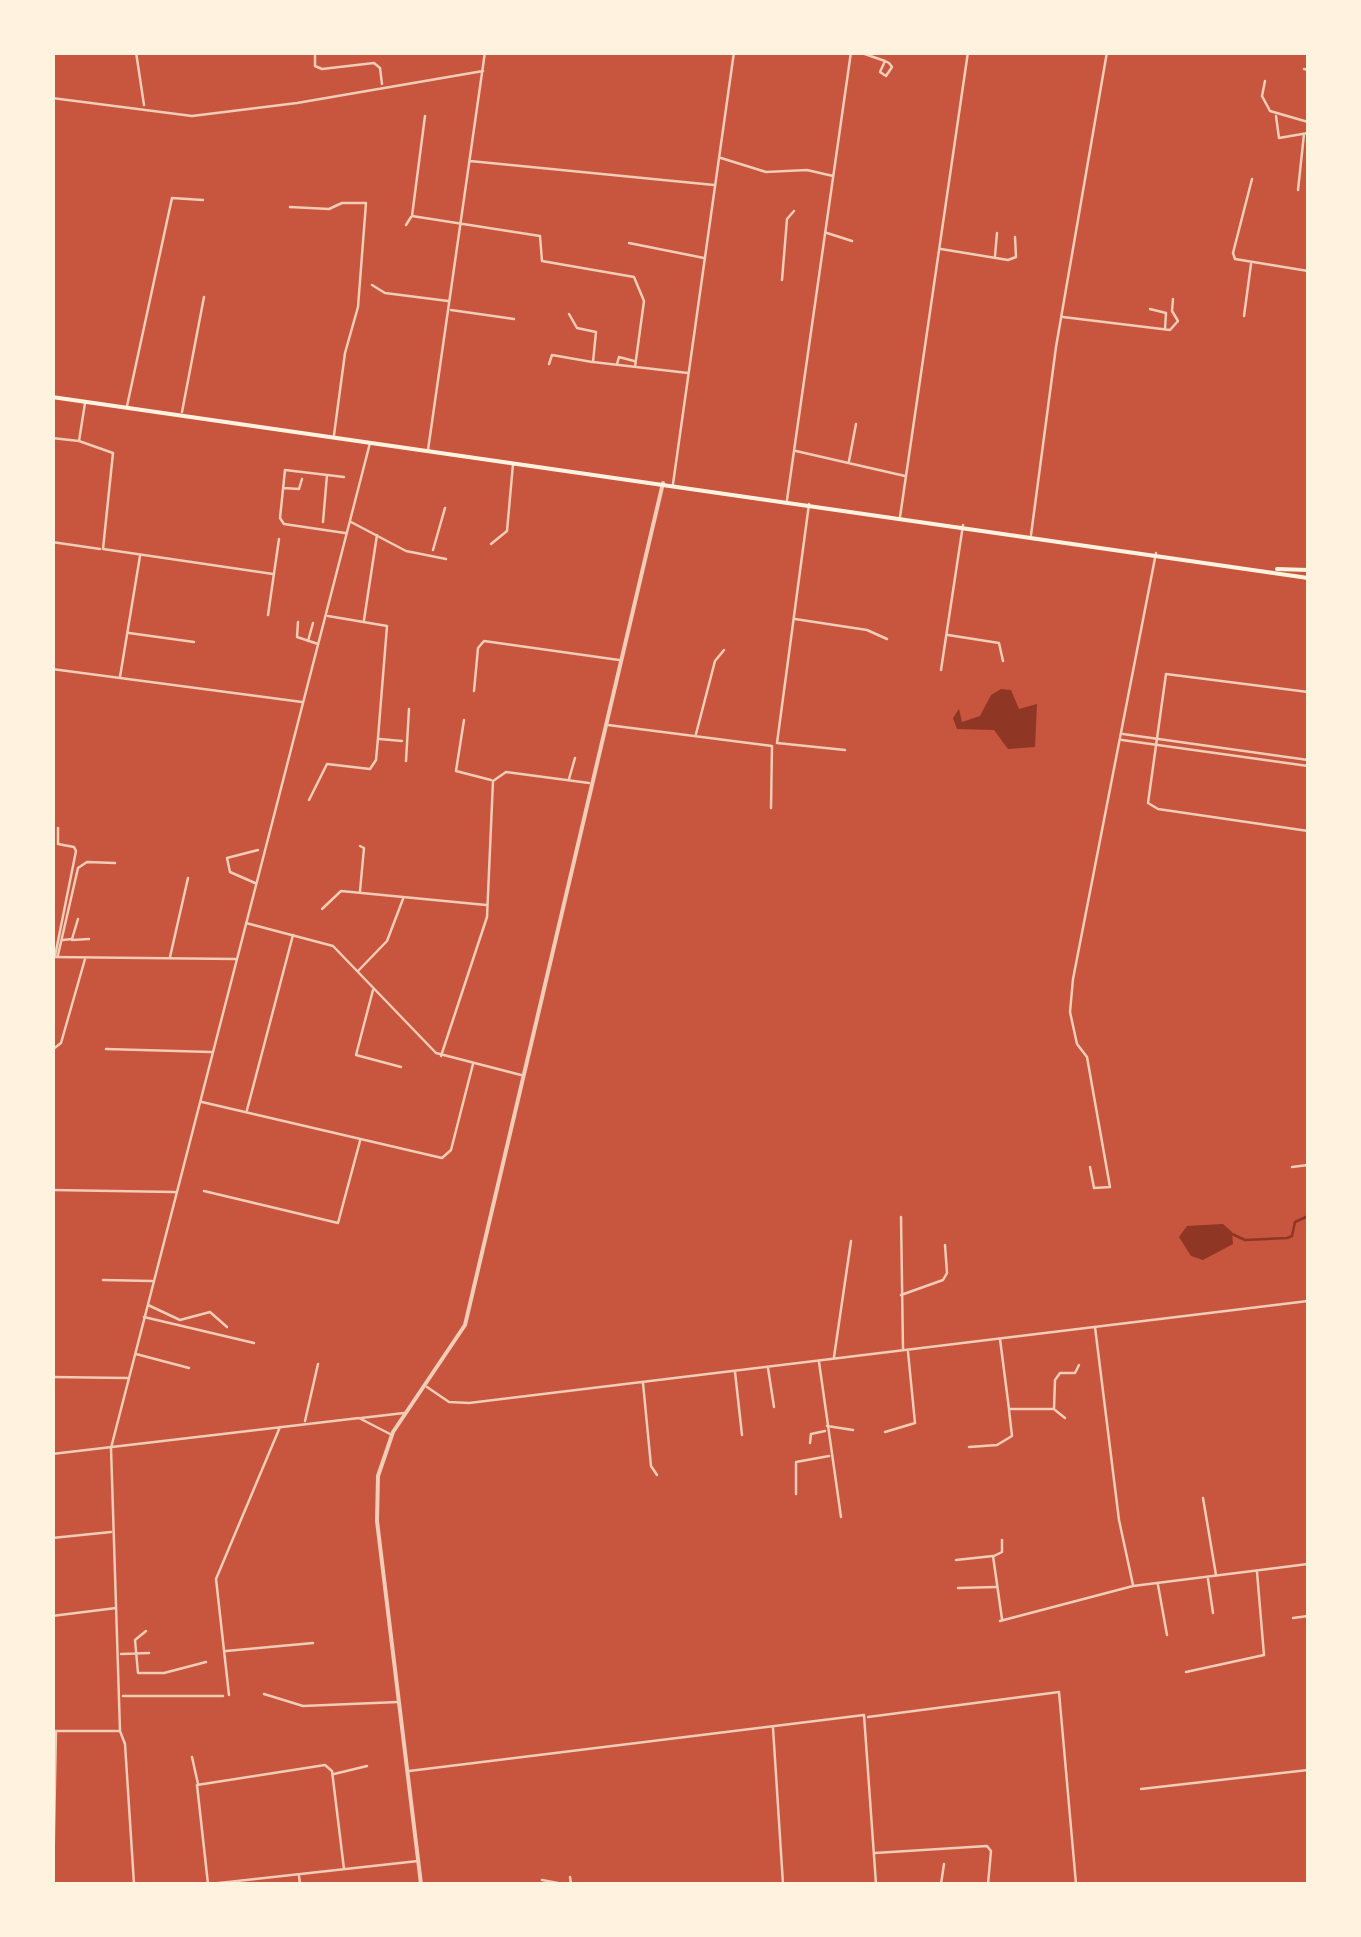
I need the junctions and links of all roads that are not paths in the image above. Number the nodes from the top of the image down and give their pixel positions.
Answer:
1 (136, 52) edge
2 (315, 52) edge
3 (486, 52) edge
4 (734, 52) edge
5 (851, 52) edge
6 (860, 52) edge
7 (968, 52) edge
8 (1108, 52) edge
9 (885, 61) dead end
10 (484, 71) junction
11 (1266, 81) dead end
12 (383, 87) junction
13 (52, 98) edge
14 (144, 107) junction
15 (1276, 114) junction
16 (425, 116) dead end
17 (1308, 122) edge
18 (1306, 134) edge
19 (720, 158) junction
20 (470, 161) junction
21 (833, 176) junction
22 (1252, 179) dead end
23 (716, 185) junction
24 (1298, 190) dead end
25 (204, 200) dead end
26 (290, 207) dead end
27 (794, 211) dead end
28 (412, 216) junction
29 (461, 224) junction
30 (406, 225) dead end
31 (826, 232) junction
32 (997, 232) dead end
33 (1016, 237) dead end
34 (852, 241) dead end
35 (629, 242) dead end
36 (939, 249) junction
37 (705, 258) junction
38 (995, 258) junction
39 (1252, 262) junction
40 (1308, 271) edge
41 (782, 280) dead end
42 (372, 286) dead end
43 (204, 297) dead end
44 (1173, 299) dead end
45 (450, 302) junction
46 (1150, 309) dead end
47 (449, 310) junction
48 (569, 314) dead end
49 (1244, 316) dead end
50 (1062, 317) junction
51 (514, 319) dead end
52 (1164, 330) junction
53 (635, 361) dead end
54 (593, 362) junction
55 (549, 364) dead end
56 (617, 365) junction
57 (636, 367) junction
58 (690, 374) junction
59 (52, 397) edge
60 (86, 402) junction
61 (127, 407) junction
62 (181, 414) junction
63 (856, 424) dead end
64 (333, 436) junction
65 (52, 438) edge
66 (79, 441) junction
67 (370, 442) junction
68 (428, 450) junction
69 (794, 450) junction
70 (513, 462) junction
71 (849, 462) junction
72 (327, 475) junction
73 (906, 476) junction
74 (344, 477) dead end
75 (302, 479) dead end
76 (663, 483) junction
77 (674, 484) junction
78 (282, 488) junction
79 (788, 500) junction
80 (809, 504) junction
81 (444, 508) dead end
82 (900, 516) junction
83 (350, 521) junction
84 (323, 522) dead end
85 (963, 525) junction
86 (347, 533) junction
87 (1031, 535) junction
88 (377, 536) junction
89 (280, 539) dead end
90 (52, 542) edge
91 (491, 544) dead end
92 (103, 549) junction
93 (432, 553) junction
94 (1156, 553) junction
95 (140, 555) junction
96 (446, 559) dead end
97 (1272, 570) junction
98 (1308, 570) edge
99 (273, 574) junction
100 (1308, 578) edge
101 (268, 616) dead end
102 (327, 616) junction
103 (793, 618) junction
104 (363, 621) junction
105 (298, 622) dead end
106 (313, 623) dead end
107 (128, 633) junction
108 (946, 636) junction
109 (887, 639) dead end
110 (308, 641) junction
111 (194, 642) dead end
112 (319, 645) junction
113 (724, 650) dead end
114 (620, 660) junction
115 (1003, 661) dead end
116 (52, 669) edge
117 (941, 670) dead end
118 (120, 679) junction
119 (474, 691) dead end
120 (1308, 692) edge
121 (304, 702) junction
122 (410, 709) dead end
123 (464, 720) dead end
124 (606, 725) junction
125 (696, 735) junction
126 (1122, 737) junction
127 (378, 738) junction
128 (404, 741) junction
129 (1157, 741) junction
130 (845, 750) dead end
131 (575, 758) dead end
132 (406, 761) dead end
133 (1308, 763) edge
134 (493, 780) junction
135 (568, 780) junction
136 (593, 784) junction
137 (309, 800) dead end
138 (771, 808) dead end
139 (58, 828) dead end
140 (1308, 831) edge
141 (360, 846) dead end
142 (258, 850) dead end
143 (114, 862) dead end
144 (188, 878) dead end
145 (256, 884) junction
146 (360, 892) junction
147 (403, 897) junction
148 (488, 905) junction
149 (322, 909) dead end
150 (78, 919) dead end
151 (246, 923) junction
152 (293, 934) junction
153 (62, 940) junction
154 (70, 940) junction
155 (89, 940) dead end
156 (55, 957) edge
157 (86, 958) junction
158 (170, 959) junction
159 (237, 959) junction
160 (358, 972) junction
161 (374, 989) junction
162 (106, 1049) dead end
163 (52, 1050) edge
164 (213, 1052) junction
165 (441, 1056) junction
166 (472, 1064) junction
167 (401, 1067) dead end
168 (522, 1075) junction
169 (200, 1101) junction
170 (247, 1111) junction
171 (360, 1139) junction
172 (1308, 1165) edge
173 (1090, 1167) dead end
174 (1292, 1167) dead end
175 (52, 1190) edge
176 (204, 1191) dead end
177 (177, 1192) junction
178 (900, 1217) dead end
179 (851, 1241) dead end
180 (945, 1245) dead end
181 (102, 1280) dead end
182 (153, 1281) junction
183 (899, 1295) junction
184 (1308, 1300) edge
185 (147, 1305) junction
186 (144, 1317) junction
187 (1095, 1326) junction
188 (227, 1327) dead end
189 (1000, 1338) junction
190 (254, 1343) dead end
191 (905, 1350) junction
192 (134, 1354) junction
193 (834, 1359) junction
194 (818, 1360) junction
195 (318, 1364) dead end
196 (1079, 1365) dead end
197 (768, 1366) junction
198 (190, 1368) dead end
199 (734, 1370) junction
200 (52, 1377) edge
201 (129, 1378) junction
202 (643, 1382) junction
203 (425, 1386) junction
204 (774, 1407) dead end
205 (1009, 1408) junction
206 (1054, 1410) junction
207 (404, 1413) junction
208 (359, 1418) junction
209 (1065, 1418) dead end
210 (304, 1423) junction
211 (280, 1426) junction
212 (811, 1426) dead end
213 (826, 1428) junction
214 (853, 1430) dead end
215 (885, 1432) dead end
216 (813, 1433) junction
217 (392, 1434) junction
218 (742, 1435) dead end
219 (810, 1443) dead end
220 (969, 1447) dead end
221 (112, 1448) junction
222 (52, 1454) edge
223 (830, 1456) junction
224 (657, 1475) dead end
225 (796, 1494) dead end
226 (1202, 1498) dead end
227 (841, 1517) dead end
228 (113, 1532) junction
229 (52, 1538) edge
230 (1002, 1540) dead end
231 (992, 1556) junction
232 (956, 1560) dead end
233 (1308, 1564) edge
234 (1257, 1570) junction
235 (1216, 1576) junction
236 (1208, 1577) junction
237 (1157, 1583) junction
238 (1133, 1586) junction
239 (997, 1587) junction
240 (958, 1588) dead end
241 (117, 1608) junction
242 (1213, 1613) dead end
243 (52, 1616) edge
244 (1308, 1616) edge
245 (1293, 1618) dead end
246 (146, 1630) dead end
247 (1167, 1635) dead end
248 (313, 1643) dead end
249 (224, 1651) junction
250 (149, 1653) dead end
251 (119, 1654) junction
252 (135, 1654) junction
253 (206, 1662) dead end
254 (1186, 1672) dead end
255 (264, 1694) dead end
256 (230, 1695) dead end
257 (121, 1696) junction
258 (223, 1696) dead end
259 (399, 1702) junction
260 (866, 1717) junction
261 (772, 1726) junction
262 (54, 1731) edge
263 (120, 1731) junction
264 (192, 1757) dead end
265 (367, 1766) dead end
266 (1308, 1770) edge
267 (407, 1772) junction
268 (332, 1774) junction
269 (198, 1784) junction
270 (1141, 1789) dead end
271 (53, 1806) edge
272 (875, 1852) junction
273 (418, 1861) junction
274 (944, 1864) dead end
275 (344, 1869) junction
276 (298, 1874) junction
277 (570, 1877) dead end
278 (542, 1880) dead end
279 (53, 1884) edge
280 (134, 1884) edge
281 (209, 1884) edge
282 (300, 1884) edge
283 (421, 1884) edge
284 (561, 1884) edge
285 (572, 1884) edge
286 (783, 1884) edge
287 (876, 1884) edge
288 (934, 1884) edge
289 (941, 1884) edge
290 (988, 1884) edge
291 (1076, 1884) edge

1 - 14 street
2 - 12 street
3 - 10 street
4 - 19 street
5 - 21 street
6 - 9 street
7 - 36 street
8 - 50 street
10 - 12 street
10 - 20 street
11 - 15 street
12 - 14 street
13 - 14 street
15 - 17 street
15 - 18 street
16 - 28 street
18 - 24 street
19 - 21 street
19 - 23 street
20 - 23 street
20 - 29 street
21 - 31 street
22 - 39 street
23 - 37 street
25 - 61 street
26 - 64 street
27 - 41 street
28 - 29 street
28 - 30 street
29 - 45 street
29 - 57 street
31 - 34 street
31 - 69 street
32 - 38 street
33 - 38 street
35 - 37 street
36 - 38 street
36 - 73 street
37 - 58 street
39 - 40 street
39 - 49 street
42 - 45 street
43 - 62 street
44 - 52 street
45 - 47 street
46 - 52 street
47 - 51 street
47 - 68 street
48 - 54 street
50 - 52 street
50 - 87 street
53 - 56 street
54 - 55 street
54 - 56 street
56 - 57 street
57 - 58 street
58 - 77 street
59 - 60 main road
60 - 61 main road
60 - 66 street
61 - 62 main road
62 - 64 main road
63 - 71 street
64 - 67 main road
65 - 66 street
66 - 92 street
67 - 68 main road
67 - 83 street
68 - 70 main road
69 - 71 street
69 - 79 street
70 - 76 main road
70 - 91 street
71 - 73 street
72 - 74 street
72 - 78 street
72 - 84 street
73 - 82 street
75 - 78 street
76 - 77 main road
76 - 114 street
77 - 79 main road
78 - 86 street
79 - 80 main road
80 - 82 main road
80 - 103 street
81 - 93 street
82 - 85 main road
83 - 86 street
83 - 88 street
85 - 87 main road
85 - 108 street
86 - 102 street
87 - 94 main road
88 - 93 street
88 - 104 street
89 - 99 street
90 - 92 street
92 - 95 street
93 - 96 street
94 - 97 main road
94 - 126 street
95 - 99 street
95 - 107 street
97 - 98 main road
97 - 100 main road
99 - 101 street
102 - 104 street
102 - 112 street
103 - 109 street
103 - 130 street
104 - 127 street
105 - 110 street
106 - 110 street
107 - 111 street
107 - 118 street
108 - 115 street
108 - 117 street
110 - 112 street
112 - 121 street
113 - 125 street
114 - 119 street
114 - 124 street
116 - 118 street
118 - 121 street
120 - 129 street
121 - 145 street
122 - 128 street
123 - 134 street
124 - 125 street
124 - 136 street
125 - 138 street
126 - 129 street
126 - 173 street
127 - 128 street
127 - 137 street
128 - 132 street
129 - 133 street
129 - 140 street
131 - 135 street
134 - 135 street
134 - 148 street
135 - 136 street
136 - 168 street
139 - 156 street
141 - 146 street
142 - 145 street
143 - 153 street
144 - 158 street
145 - 151 street
146 - 147 street
146 - 149 street
147 - 148 street
147 - 160 street
148 - 165 street
150 - 154 street
151 - 152 street
151 - 159 street
152 - 160 street
152 - 170 street
153 - 154 street
153 - 156 street
154 - 155 street
156 - 157 street
157 - 158 street
157 - 163 street
158 - 159 street
159 - 164 street
160 - 161 street
161 - 165 street
161 - 167 street
162 - 164 street
164 - 169 street
165 - 166 street
166 - 168 street
166 - 171 street
168 - 203 street
169 - 170 street
169 - 177 street
170 - 171 street
171 - 176 street
172 - 174 street
175 - 177 street
177 - 182 street
178 - 183 street
179 - 193 street
180 - 183 street
181 - 182 street
182 - 185 street
183 - 191 street
184 - 187 street
185 - 186 street
185 - 188 street
186 - 190 street
186 - 192 street
187 - 189 street
187 - 238 street
189 - 191 street
189 - 205 street
191 - 193 street
191 - 215 street
192 - 198 street
192 - 201 street
193 - 194 street
194 - 197 street
194 - 213 street
195 - 210 street
196 - 206 street
197 - 199 street
197 - 204 street
199 - 202 street
199 - 218 street
200 - 201 street
201 - 221 street
202 - 203 street
202 - 224 street
203 - 207 street
205 - 206 street
205 - 220 street
206 - 209 street
207 - 208 street
207 - 217 street
208 - 210 street
208 - 217 street
210 - 211 street
211 - 221 street
211 - 249 street
212 - 216 street
213 - 214 street
213 - 216 street
213 - 223 street
216 - 219 street
217 - 259 street
221 - 222 street
221 - 228 street
223 - 225 street
223 - 227 street
226 - 235 street
228 - 229 street
228 - 241 street
230 - 231 street
231 - 232 street
231 - 239 street
233 - 234 street
234 - 235 street
234 - 254 street
235 - 236 street
236 - 237 street
236 - 242 street
237 - 238 street
237 - 247 street
238 - 239 street
239 - 240 street
241 - 243 street
241 - 251 street
244 - 245 street
246 - 252 street
248 - 249 street
249 - 256 street
250 - 252 street
251 - 252 street
251 - 257 street
252 - 253 street
255 - 259 street
257 - 258 street
257 - 263 street
259 - 267 street
260 - 261 street
260 - 272 street
260 - 291 street
261 - 267 street
261 - 286 street
262 - 263 street
262 - 271 street
263 - 280 street
264 - 269 street
265 - 268 street
266 - 270 street
267 - 273 street
268 - 269 street
268 - 275 street
269 - 281 street
271 - 279 street
272 - 287 street
272 - 290 street
273 - 275 street
273 - 283 street
274 - 289 street
275 - 276 street
276 - 281 street
276 - 282 street
277 - 285 street
278 - 284 street
288 - 289 street

